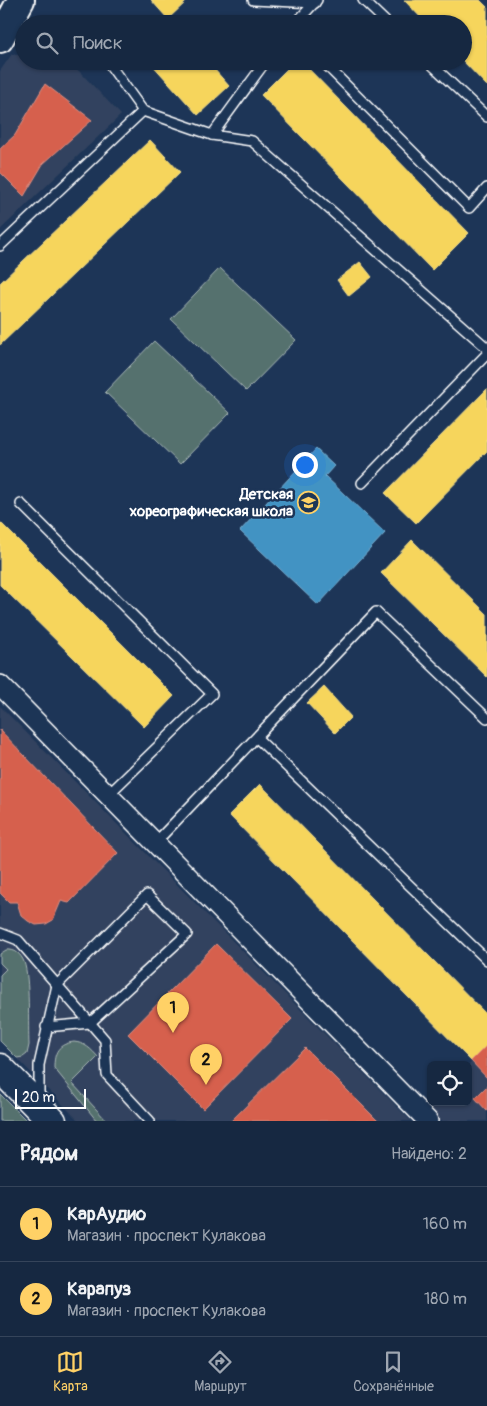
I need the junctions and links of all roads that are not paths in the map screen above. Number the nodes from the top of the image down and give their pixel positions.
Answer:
1 (21, 0) edge
2 (253, 0) edge
3 (363, 0) edge
4 (316, 1) edge
5 (303, 15) edge
6 (379, 15) edge
7 (8, 32) edge
8 (113, 70) edge
9 (259, 70) edge
10 (331, 70) edge
11 (437, 70) edge
12 (143, 111) junction
13 (487, 117) edge
14 (212, 135) junction
15 (487, 188) edge
16 (0, 246) edge
17 (487, 348) edge
18 (487, 354) edge
19 (362, 483) dead end
20 (21, 504) dead end
21 (0, 684) edge
22 (487, 718) edge
23 (257, 738) junction
24 (108, 795) junction
25 (155, 843) junction
26 (0, 932) edge
27 (487, 960) edge
28 (57, 985) junction
29 (90, 1023) junction
30 (46, 1026) junction
31 (0, 1068) edge
32 (45, 1114) edge
33 (150, 1121) edge
34 (428, 1121) edge

1 - 7 street
2 - 4 lane
3 - 6 lane
4 - 5 lane
8 - 12 lane
9 - 14 lane
10 - 15 lane
11 - 13 lane
12 - 14 lane
12 - 16 lane
14 - 17 lane
18 - 19 lane
20 - 24 lane
21 - 24 street
22 - 23 lane
23 - 25 lane
23 - 27 lane
24 - 25 street
25 - 34 street
26 - 28 lane
28 - 29 lane
28 - 29 lane
28 - 30 lane
29 - 30 lane
29 - 33 lane
30 - 32 lane
31 - 32 main road

